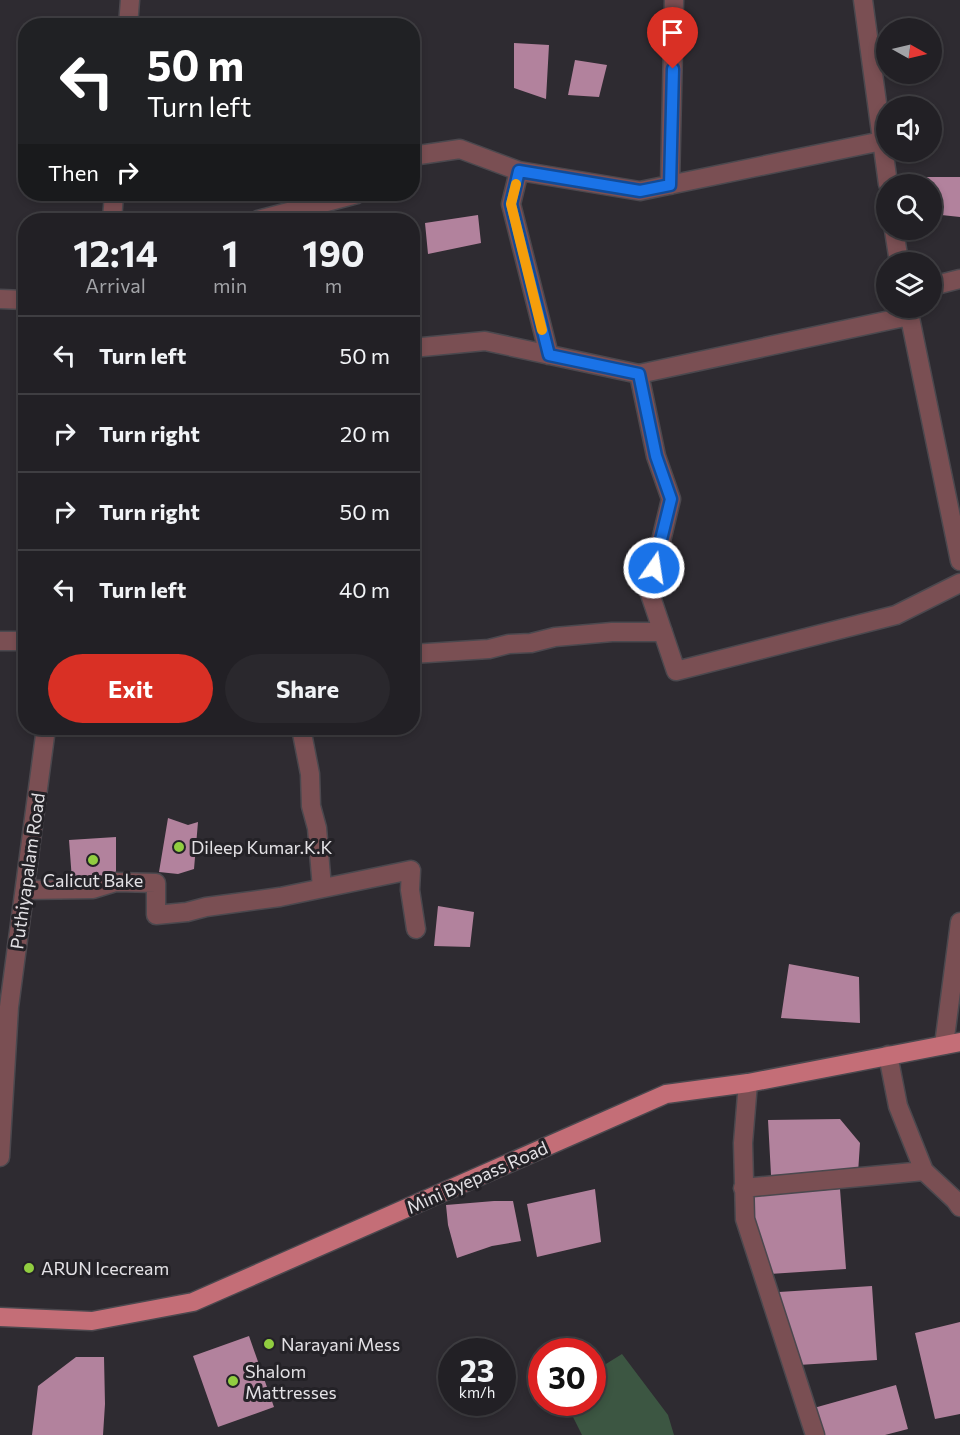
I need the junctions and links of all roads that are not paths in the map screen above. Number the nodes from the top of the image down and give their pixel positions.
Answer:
1 (130, 0) edge
2 (674, 0) edge
3 (863, 0) edge
4 (129, 18) edge
5 (876, 96) edge
6 (876, 142) edge
7 (420, 155) edge
8 (519, 171) junction
9 (670, 185) junction
10 (330, 201) edge
11 (285, 213) edge
12 (960, 279) edge
13 (942, 284) edge
14 (0, 299) edge
15 (18, 300) edge
16 (882, 318) edge
17 (909, 318) edge
18 (420, 347) edge
19 (549, 355) junction
20 (639, 374) junction
21 (960, 561) edge
22 (960, 583) edge
23 (663, 632) junction
24 (0, 641) edge
25 (18, 641) edge
26 (420, 653) edge
27 (45, 735) edge
28 (302, 735) edge
29 (322, 888) junction
30 (25, 890) junction
31 (960, 922) edge
32 (416, 929) dead end
33 (952, 1044) edge
34 (888, 1055) junction
35 (748, 1083) junction
36 (0, 1157) edge
37 (924, 1171) junction
38 (743, 1188) junction
39 (960, 1208) edge
40 (0, 1317) edge
41 (815, 1435) edge

1 - 4 street
2 - 9 street
3 - 5 street
6 - 9 street
7 - 8 street
8 - 9 street
8 - 19 street
10 - 11 street
12 - 13 street
14 - 15 street
16 - 20 street
17 - 21 street
18 - 19 street
19 - 20 street
20 - 23 street
22 - 23 street
23 - 26 street
24 - 25 street
27 - 30 street, Puthiyapalam Road
28 - 29 street
29 - 30 street
29 - 32 street
30 - 36 street, Puthiyapalam Road
31 - 33 street
33 - 34 main road, Mini Byepass Road
34 - 35 main road, Mini Byepass Road
34 - 37 street
35 - 38 street
35 - 40 main road, Mini Byepass Road
37 - 38 street
37 - 39 street
38 - 41 street

